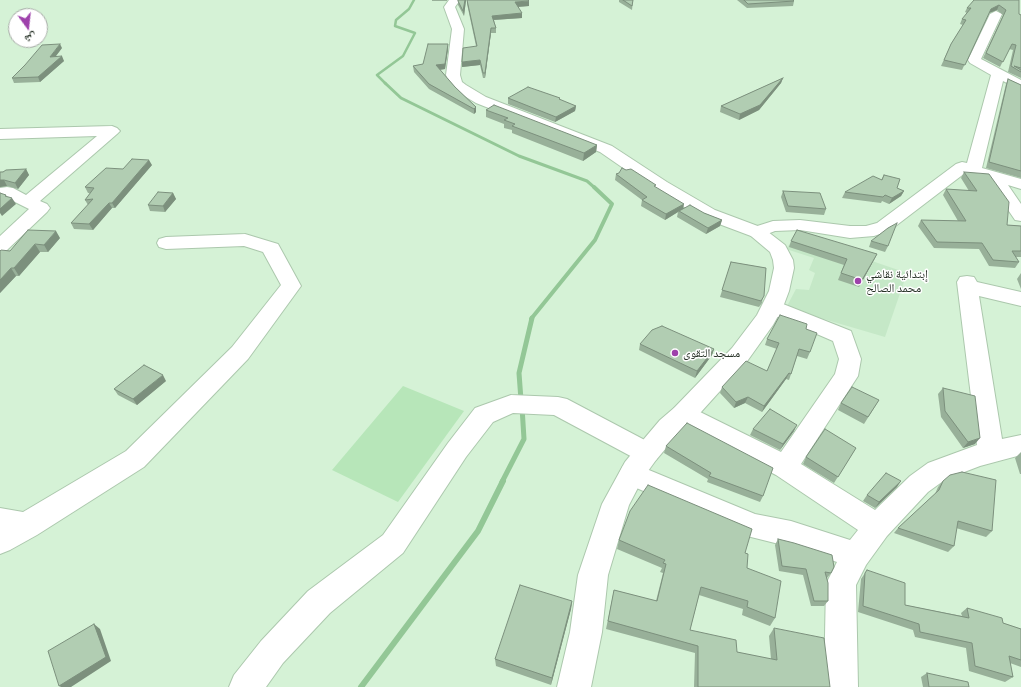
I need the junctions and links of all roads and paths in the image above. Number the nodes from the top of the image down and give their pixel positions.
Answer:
1 (455, 0) edge
2 (996, 14) edge
3 (998, 73) junction
4 (1021, 86) edge
5 (0, 134) edge
6 (973, 170) junction
7 (992, 175) junction
8 (1021, 183) edge
9 (0, 193) edge
10 (28, 202) junction
11 (1021, 216) edge
12 (757, 232) junction
13 (166, 243) dead end
14 (0, 246) edge
15 (1021, 299) edge
16 (773, 307) junction
17 (683, 415) junction
18 (1021, 445) edge
19 (991, 452) junction
20 (640, 464) junction
21 (785, 467) junction
22 (0, 520) edge
23 (27, 526) junction
24 (877, 527) junction
25 (0, 541) edge
26 (856, 556) junction
27 (246, 687) edge
28 (574, 687) edge
29 (841, 687) edge

1 - 12 street
2 - 3 street
3 - 4 street
3 - 6 street
5 - 10 street
6 - 7 street
6 - 12 street
7 - 8 street
7 - 11 street
9 - 10 street
10 - 14 street
12 - 16 street
13 - 23 street
15 - 19 street
16 - 17 street
16 - 21 street
17 - 20 street
17 - 21 street
18 - 19 street
19 - 24 street
20 - 26 street
20 - 27 street
20 - 28 street
21 - 24 street
22 - 23 street
23 - 25 street
24 - 26 street
26 - 29 street

